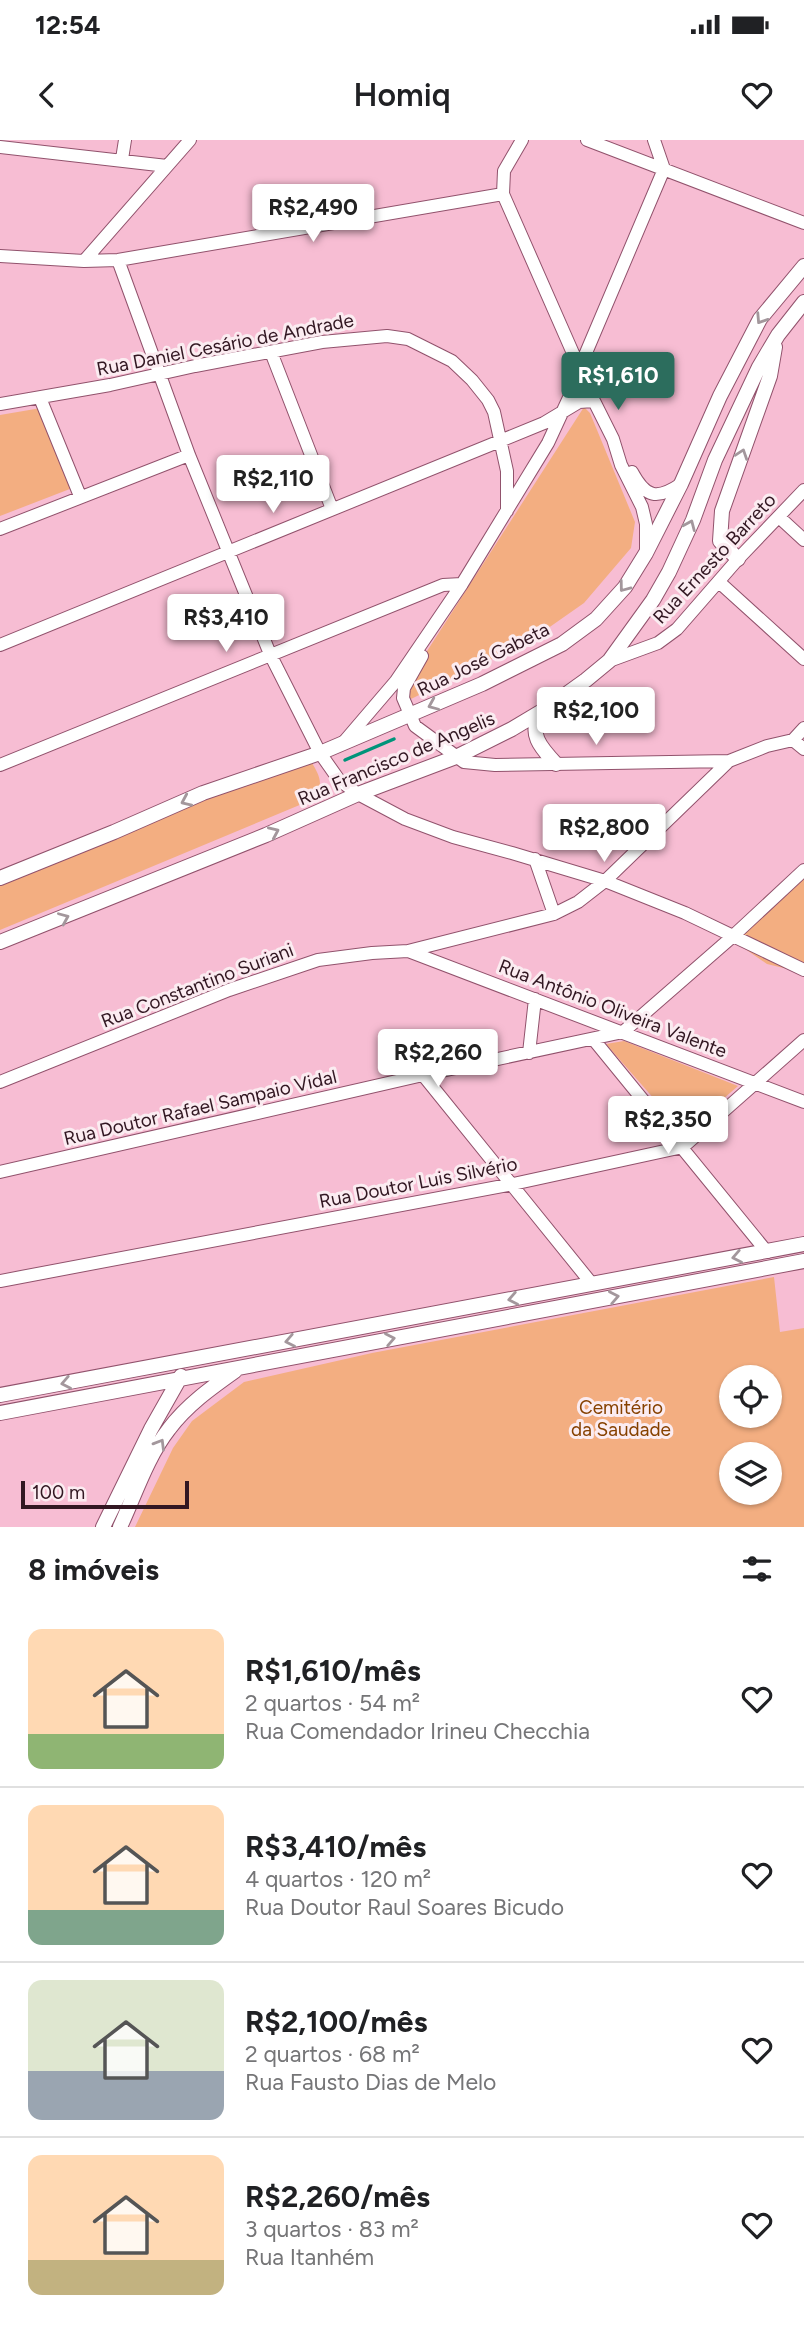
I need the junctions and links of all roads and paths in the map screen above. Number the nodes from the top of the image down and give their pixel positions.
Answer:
1 (125, 140) edge
2 (190, 140) edge
3 (522, 140) edge
4 (587, 140) edge
5 (654, 140) edge
6 (0, 147) edge
7 (122, 159) junction
8 (167, 166) junction
9 (664, 169) junction
10 (503, 194) junction
11 (804, 223) edge
12 (0, 257) edge
13 (118, 260) junction
14 (84, 261) junction
15 (804, 267) edge
16 (804, 302) edge
17 (778, 335) junction
18 (271, 352) junction
19 (579, 367) junction
20 (160, 375) junction
21 (40, 398) junction
22 (594, 401) junction
23 (0, 404) edge
24 (560, 414) junction
25 (613, 439) junction
26 (500, 441) junction
27 (189, 454) junction
28 (681, 484) junction
29 (804, 490) edge
30 (80, 496) junction
31 (332, 509) junction
32 (508, 511) junction
33 (779, 517) junction
34 (0, 529) edge
35 (804, 540) edge
36 (229, 552) junction
37 (646, 553) junction
38 (738, 559) junction
39 (719, 582) junction
40 (462, 584) junction
41 (448, 606) junction
42 (0, 645) edge
43 (270, 654) junction
44 (804, 659) edge
45 (609, 661) junction
46 (547, 708) junction
47 (411, 715) junction
48 (804, 728) edge
49 (793, 740) junction
50 (342, 743) junction
51 (804, 749) edge
52 (320, 753) junction
53 (456, 757) junction
54 (729, 761) junction
55 (556, 764) junction
56 (0, 765) edge
57 (358, 794) junction
58 (535, 859) junction
59 (804, 870) edge
60 (0, 878) edge
61 (605, 881) junction
62 (554, 914) junction
63 (732, 937) junction
64 (0, 942) edge
65 (408, 951) junction
66 (804, 970) edge
67 (535, 999) junction
68 (623, 1032) junction
69 (594, 1040) junction
70 (804, 1040) edge
71 (529, 1053) junction
72 (423, 1075) junction
73 (0, 1082) edge
74 (755, 1082) junction
75 (804, 1102) edge
76 (683, 1147) junction
77 (0, 1172) edge
78 (513, 1184) junction
79 (804, 1244) edge
80 (767, 1252) junction
81 (804, 1261) edge
82 (1, 1276) edge
83 (592, 1284) junction
84 (197, 1359) junction
85 (240, 1368) junction
86 (178, 1379) junction
87 (0, 1395) edge
88 (0, 1413) edge
89 (103, 1527) edge
90 (120, 1527) edge

1 - 7 street
2 - 8 street
3 - 10 street
4 - 9 street
5 - 9 street
6 - 7 street
7 - 8 street
8 - 14 street
9 - 11 street
9 - 19 street
10 - 13 street
10 - 19 street
12 - 14 street
13 - 14 street
13 - 20 street
15 -> 28 main road, Rua José Gabeta
16 - 17 main road, Rua Francisco de Angelis
38 -> 17 main road
45 -> 17 main road, Rua Francisco de Angelis
18 - 20 street, Rua Daniel Cesário de Andrade
18 - 26 street, Rua Daniel Cesário de Andrade
18 - 31 street
19 - 22 street
19 - 24 street
20 - 21 street, Rua Daniel Cesário de Andrade
20 - 27 street
21 - 23 street, Rua Daniel Cesário de Andrade
21 - 30 street
22 - 24 street
22 - 25 street
24 - 26 street
24 - 32 street
25 - 28 street
25 - 37 street
26 - 31 street
26 - 32 street, Rua Daniel Cesário de Andrade
27 - 30 street
27 - 36 street
28 - 37 main road, Rua José Gabeta
29 - 33 street, Rua Ernesto Barreto
30 - 34 street
31 - 36 street
32 - 40 street
33 - 35 street
33 - 38 street, Rua Ernesto Barreto
36 - 42 street
36 - 43 street
37 -> 47 main road, Rua José Gabeta
38 - 39 street, Rua Ernesto Barreto
39 - 44 street
39 - 45 street, Rua Ernesto Barreto
40 - 41 street
40 - 43 street
41 - 47 street
41 - 50 street
43 - 52 street
43 - 56 street
45 - 46 main road, Rua Francisco de Angelis
46 - 53 main road, Rua Francisco de Angelis
46 - 55 main road
47 - 50 main road, Rua José Gabeta
47 - 53 street
48 - 49 street
49 - 51 street
49 - 54 street
50 - 52 main road, Rua José Gabeta
52 - 57 street
52 -> 60 main road, Rua José Gabeta
53 - 55 street
53 - 57 main road, Rua Francisco de Angelis
54 - 55 street
54 - 61 street, Rua Constantino Suriani
57 - 58 street
64 -> 57 main road, Rua Francisco de Angelis
58 - 61 street
58 - 62 street
59 - 63 street, Rua Doutor Rafael Sampaio Vidal
61 - 62 street, Rua Constantino Suriani
61 - 63 street
62 - 65 street, Rua Constantino Suriani
63 - 66 street
63 - 68 street, Rua Doutor Rafael Sampaio Vidal
65 - 67 street, Rua Antônio Oliveira Valente
65 - 73 street, Rua Constantino Suriani
67 - 68 street, Rua Antônio Oliveira Valente
67 - 71 street
68 - 69 street, Rua Doutor Rafael Sampaio Vidal
68 - 74 street, Rua Antônio Oliveira Valente
69 - 71 street, Rua Doutor Rafael Sampaio Vidal
69 - 76 street
70 - 74 street, Rua Doutor Luis Silvério
71 - 72 street, Rua Doutor Rafael Sampaio Vidal
72 - 77 street, Rua Doutor Rafael Sampaio Vidal
72 - 78 street
74 - 75 street, Rua Antônio Oliveira Valente
74 - 76 street, Rua Doutor Luis Silvério
76 - 78 street, Rua Doutor Luis Silvério
76 - 80 street
78 - 82 street, Rua Doutor Luis Silvério
78 - 83 street
79 - 80 main road
80 -> 83 main road
85 -> 81 main road
83 -> 84 main road
84 - 86 main road
84 -> 87 main road
85 - 86 main road
90 -> 85 main road
86 - 88 main road
86 - 89 main road

